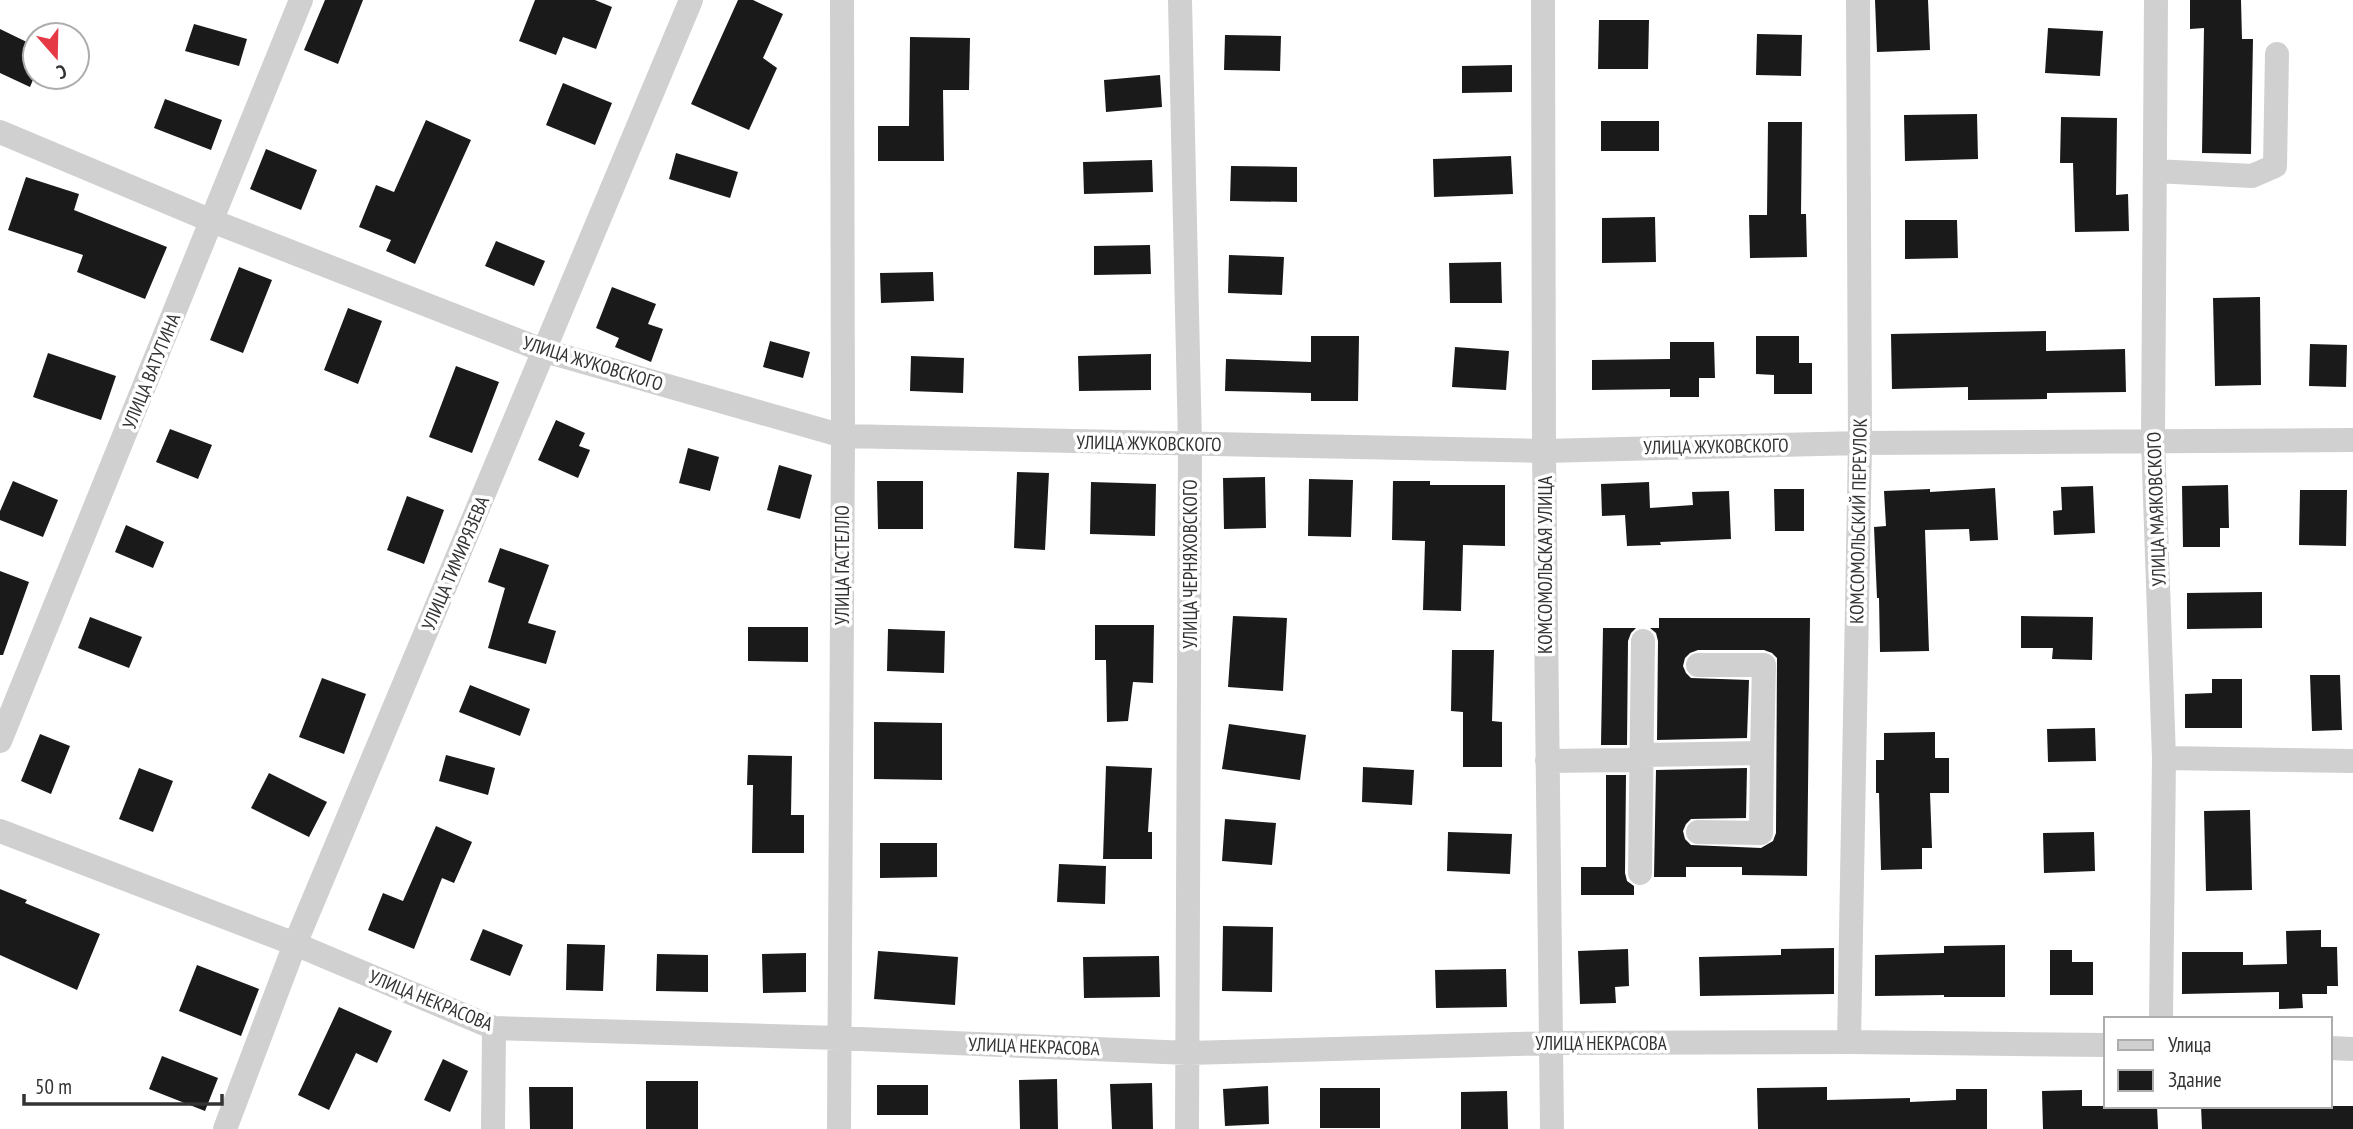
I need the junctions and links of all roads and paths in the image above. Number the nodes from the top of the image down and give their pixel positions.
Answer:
1 (301, 0) edge
2 (691, 0) edge
3 (842, 0) edge
4 (1180, 0) edge
5 (1543, 0) edge
6 (1858, 0) edge
7 (2156, 0) edge
8 (2277, 54) dead end
9 (0, 132) edge
10 (2155, 171) junction
11 (212, 221) junction
12 (545, 351) junction
13 (843, 436) junction
14 (2153, 440) junction
15 (2353, 440) edge
16 (1860, 443) junction
17 (1190, 445) junction
18 (1544, 451) junction
19 (1643, 642) dead end
20 (1698, 664) dead end
21 (0, 741) edge
22 (1762, 752) junction
23 (1641, 755) junction
24 (2164, 758) junction
25 (1547, 761) junction
26 (2353, 761) edge
27 (0, 831) edge
28 (1698, 832) dead end
29 (1640, 873) dead end
30 (295, 944) junction
31 (2161, 1017) edge
32 (494, 1028) junction
33 (838, 1038) junction
34 (1849, 1042) junction
35 (1550, 1043) junction
36 (2104, 1045) edge
37 (2332, 1048) edge
38 (2353, 1049) edge
39 (1188, 1053) junction
40 (225, 1129) edge
41 (493, 1129) edge
42 (839, 1129) edge
43 (1186, 1129) edge
44 (1552, 1129) edge

1 - 11 street, УЛИЦА ВАТУТИНА
2 - 12 street, УЛИЦА ТИМИРЯЗЕВА
3 - 13 street, УЛИЦА ГАСТЕЛЛО
4 - 17 street, УЛИЦА ЧЕРНЯХОВСКОГО
5 - 18 street, КОМСОМОЛЬСКАЯ УЛИЦА
6 - 16 street, КОМСОМОЛЬСКИЙ ПЕРЕУЛОК
7 - 10 street, УЛИЦА МАЯКОВСКОГО
8 - 10 street
9 - 11 street, УЛИЦА ЖУКОВСКОГО
10 - 14 street, УЛИЦА МАЯКОВСКОГО
11 - 12 street, УЛИЦА ЖУКОВСКОГО
11 - 21 street, УЛИЦА ВАТУТИНА
12 - 13 street, УЛИЦА ЖУКОВСКОГО
12 - 30 street, УЛИЦА ТИМИРЯЗЕВА
13 - 17 street, УЛИЦА ЖУКОВСКОГО
13 - 33 street, УЛИЦА ГАСТЕЛЛО
14 - 15 street, УЛИЦА ЖУКОВСКОГО
14 - 16 street, УЛИЦА ЖУКОВСКОГО
14 - 24 street, УЛИЦА МАЯКОВСКОГО
16 - 18 street, УЛИЦА ЖУКОВСКОГО
16 - 34 street, КОМСОМОЛЬСКИЙ ПЕРЕУЛОК
17 - 18 street, УЛИЦА ЖУКОВСКОГО
17 - 39 street, УЛИЦА ЧЕРНЯХОВСКОГО
18 - 25 street, КОМСОМОЛЬСКАЯ УЛИЦА
19 - 23 street
20 - 22 street
22 - 23 street
22 - 28 street
23 - 25 street
23 - 29 street
24 - 26 street
24 - 31 street, УЛИЦА МАЯКОВСКОГО
25 - 35 street, КОМСОМОЛЬСКАЯ УЛИЦА
27 - 30 street, УЛИЦА НЕКРАСОВА
30 - 32 street, УЛИЦА НЕКРАСОВА
30 - 40 street, УЛИЦА ТИМИРЯЗЕВА
32 - 33 street, УЛИЦА НЕКРАСОВА
32 - 41 street
33 - 39 street, УЛИЦА НЕКРАСОВА
33 - 42 street, УЛИЦА ГАСТЕЛЛО
34 - 35 street, УЛИЦА НЕКРАСОВА
34 - 36 street, УЛИЦА НЕКРАСОВА
35 - 39 street, УЛИЦА НЕКРАСОВА
35 - 44 street, КОМСОМОЛЬСКАЯ УЛИЦА
37 - 38 street
39 - 43 street, УЛИЦА ЧЕРНЯХОВСКОГО

